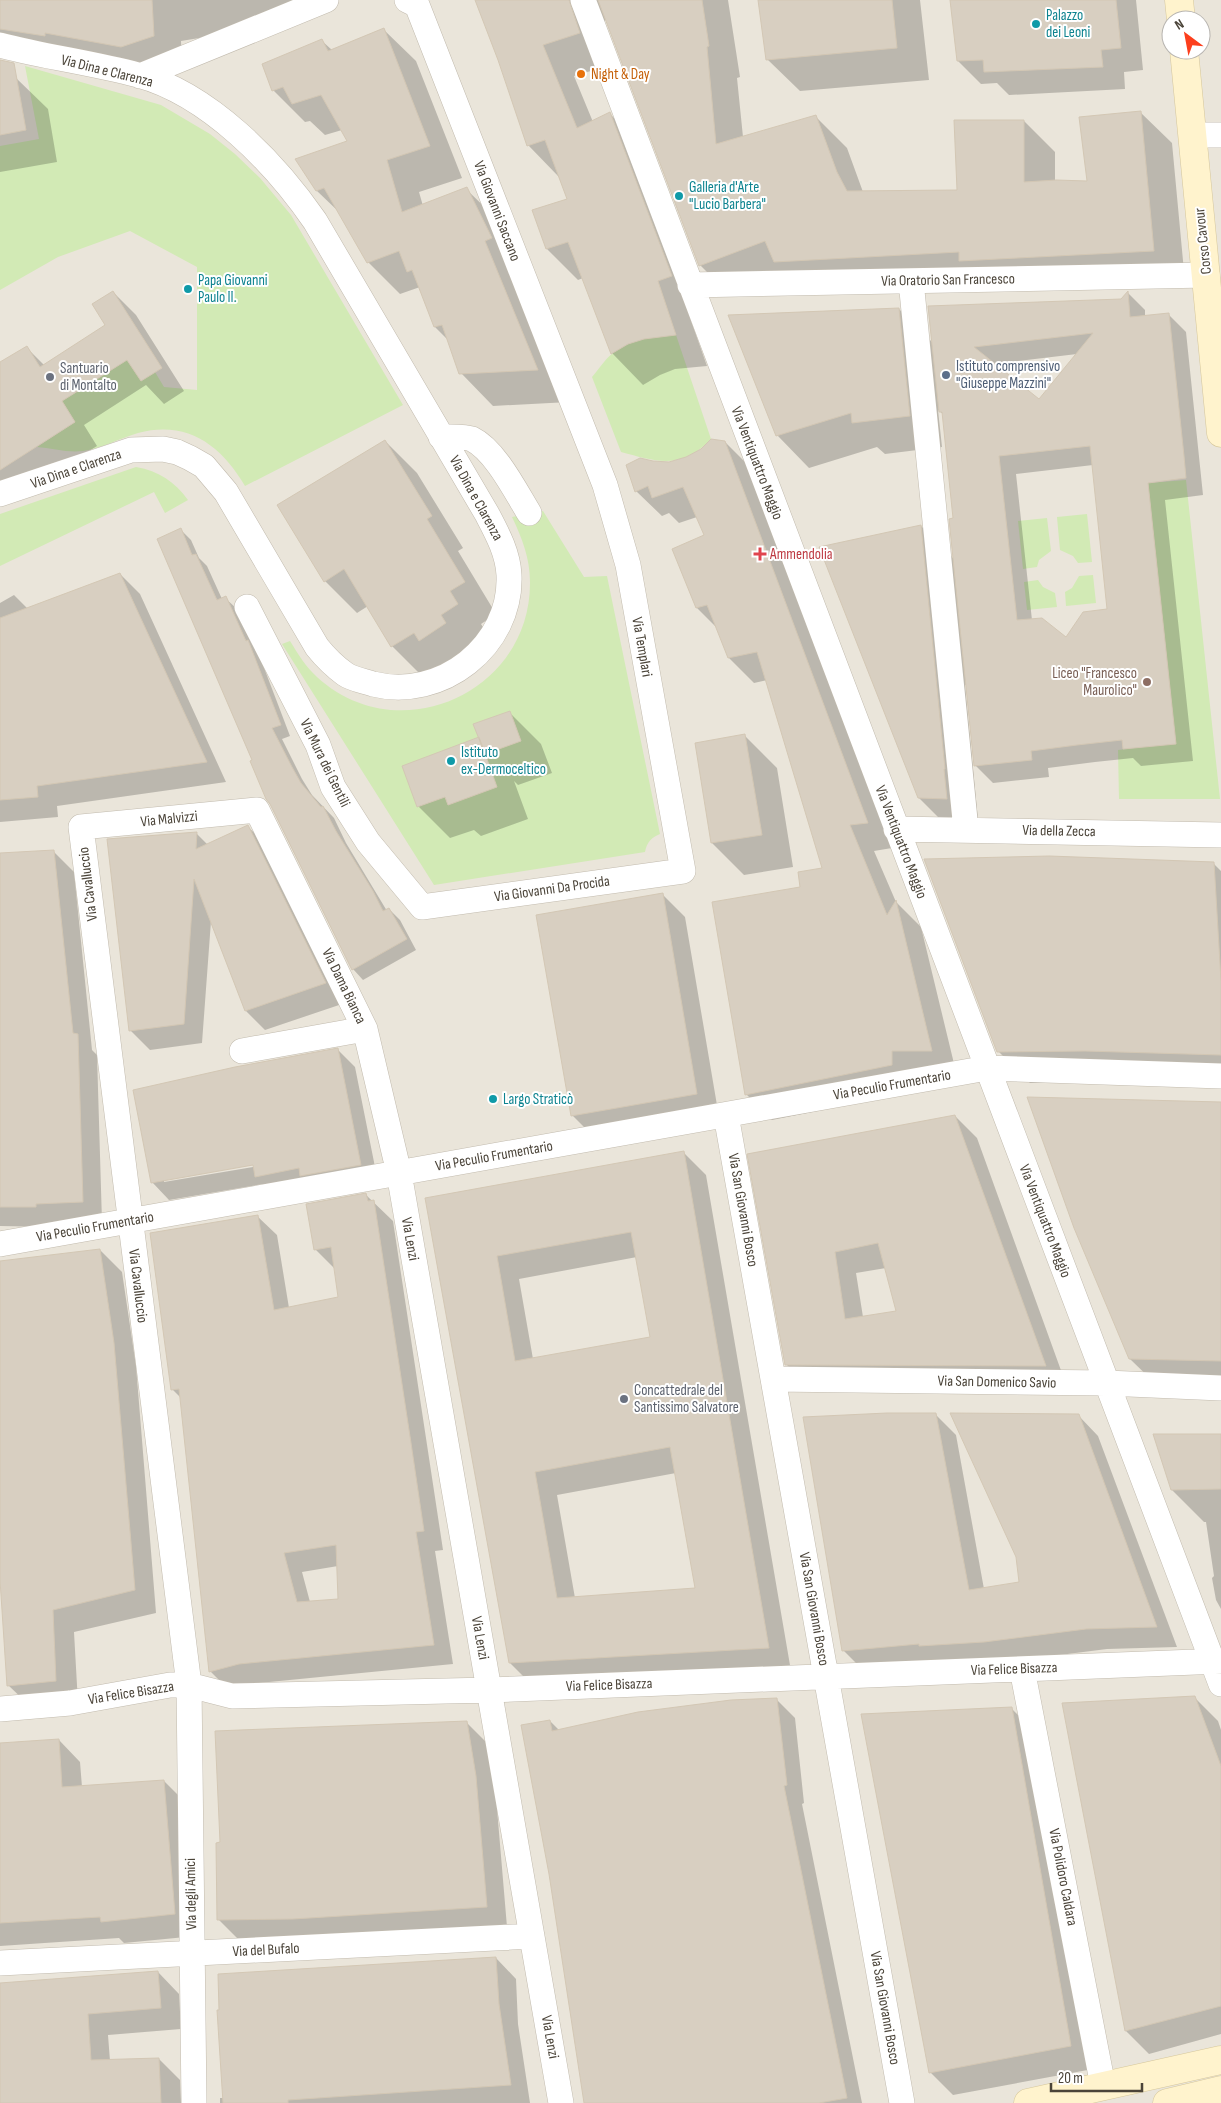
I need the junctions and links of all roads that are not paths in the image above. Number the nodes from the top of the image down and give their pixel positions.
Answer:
1 (326, 0) edge
2 (407, 0) edge
3 (583, 0) edge
4 (0, 45) edge
5 (1185, 60) edge
6 (140, 76) junction
7 (1192, 135) junction
8 (1221, 135) edge
9 (1207, 275) junction
10 (911, 281) junction
11 (690, 285) junction
12 (582, 427) joint
13 (1221, 433) edge
14 (442, 437) junction
15 (0, 494) edge
16 (529, 513) dead end
17 (247, 607) dead end
18 (257, 810) joint
19 (81, 827) joint
20 (896, 828) junction
21 (966, 830) junction
22 (1221, 835) edge
23 (683, 871) joint
24 (422, 907) joint
25 (365, 1029) junction
26 (242, 1051) dead end
27 (987, 1068) junction
28 (1221, 1076) edge
29 (726, 1115) junction
30 (399, 1173) junction
31 (129, 1221) junction
32 (0, 1244) edge
33 (773, 1379) junction
34 (1106, 1383) junction
35 (1221, 1388) edge
36 (1218, 1668) edge
37 (1022, 1669) junction
38 (826, 1676) junction
39 (189, 1685) junction
40 (490, 1690) junction
41 (0, 1709) edge
42 (532, 1936) junction
43 (192, 1954) junction
44 (0, 1963) edge
45 (1221, 2060) edge
46 (1103, 2086) junction
47 (1221, 2090) edge
48 (194, 2103) edge
49 (561, 2103) edge
50 (902, 2103) edge
51 (1028, 2103) edge
52 (1167, 2103) edge

1 - 6 street
2 - 12 street, Via Giovanni Saccano
3 - 11 street, Via Ventiquattro Maggio
4 - 6 street, Via Dina e Clarenza
5 - 7 main road, Corso Cavour
6 - 14 street, Via Dina e Clarenza
7 - 8 street
7 - 9 main road, Corso Cavour
9 - 10 street, Via Oratorio San Francesco
9 - 13 main road, Corso Cavour
10 - 11 street, Via Oratorio San Francesco
10 - 21 street
11 - 20 street, Via Ventiquattro Maggio
12 - 23 street, Via Templari
14 - 15 street, Via Dina e Clarenza
14 - 16 street
17 - 24 street, Via Mura dei Gentili
18 - 19 street, Via Malvizzi
18 - 25 street, Via Dama Bianca
19 - 31 street, Via Cavalluccio
20 - 21 street, Via della Zecca
20 - 27 street, Via Ventiquattro Maggio
21 - 22 street, Via della Zecca
23 - 24 street, Via Giovanni Da Procida
25 - 26 street
25 - 30 street, Via Dama Bianca
27 - 28 street, Via Peculio Frumentario
27 - 29 street, Via Peculio Frumentario
27 - 34 street, Via Ventiquattro Maggio
29 - 30 street, Via Peculio Frumentario
29 - 33 street, Via San Giovanni Bosco
30 - 31 street, Via Peculio Frumentario
30 - 40 street, Via Lenzi
31 - 32 street, Via Peculio Frumentario
31 - 39 street, Via Cavalluccio
33 - 34 street, Via San Domenico Savio
33 - 38 street, Via San Giovanni Bosco
34 - 35 street, Via San Domenico Savio
34 - 36 street, Via Ventiquattro Maggio
36 - 37 street, Via Felice Bisazza
37 - 38 street, Via Felice Bisazza
37 - 46 street, Via Polidoro Caldara
38 - 40 street, Via Felice Bisazza
38 - 50 street, Via San Giovanni Bosco
39 - 40 street, Via Felice Bisazza
39 - 41 street, Via Felice Bisazza
39 - 43 street, Via degli Amici
40 - 42 street, Via Lenzi
42 - 43 street, Via del Bufalo
42 - 49 street, Via Lenzi
43 - 44 street, Via del Bufalo
43 - 48 street, Via degli Amici
45 - 46 main road
46 - 51 main road
47 - 52 main road

